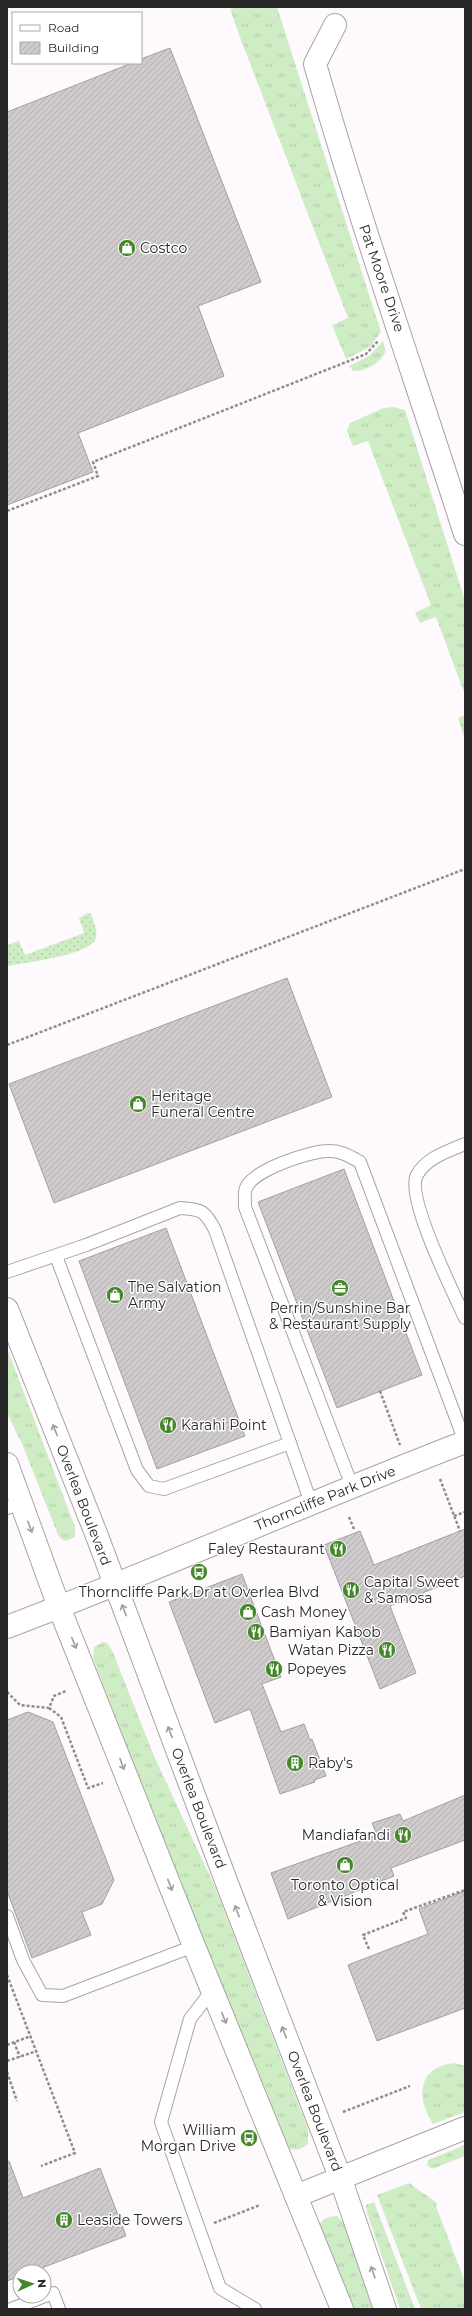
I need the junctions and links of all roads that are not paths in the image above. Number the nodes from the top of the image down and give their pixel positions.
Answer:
1 (335, 25) dead end
2 (465, 534) edge
3 (465, 1144) edge
4 (56, 1256) junction
5 (7, 1272) edge
6 (7, 1309) edge
7 (465, 1318) edge
8 (465, 1442) edge
9 (290, 1443) junction
10 (7, 1464) edge
11 (352, 1486) junction
12 (311, 1503) junction
13 (14, 1505) edge
14 (114, 1584) junction
15 (59, 1607) junction
16 (7, 1627) edge
17 (7, 1916) edge
18 (194, 1946) junction
19 (213, 1989) junction
20 (465, 2128) edge
21 (340, 2177) junction
22 (296, 2196) junction
23 (11, 2309) edge
24 (60, 2309) edge
25 (255, 2309) edge
26 (342, 2309) edge
27 (385, 2309) edge

1 - 2 main road, Pat Moore Drive
3 - 7 lane
4 - 5 lane
4 - 9 lane
4 - 9 lane
14 -> 6 main road, Overlea Boulevard
8 - 11 main road, Thorncliffe Park Drive
8 - 11 lane
9 - 12 lane
10 - 13 main road
11 - 12 main road, Thorncliffe Park Drive
12 - 14 main road, Thorncliffe Park Drive
13 -> 15 main road
14 - 15 main road, Thorncliffe Park Drive
21 -> 14 main road, Overlea Boulevard
15 - 16 main road, Thorncliffe Park Drive
15 -> 18 main road
17 - 18 lane
18 - 19 main road
19 -> 22 main road
19 - 25 lane
20 - 21 main road
21 - 22 main road
27 -> 21 main road, Overlea Boulevard
22 - 26 main road
23 - 24 lane

